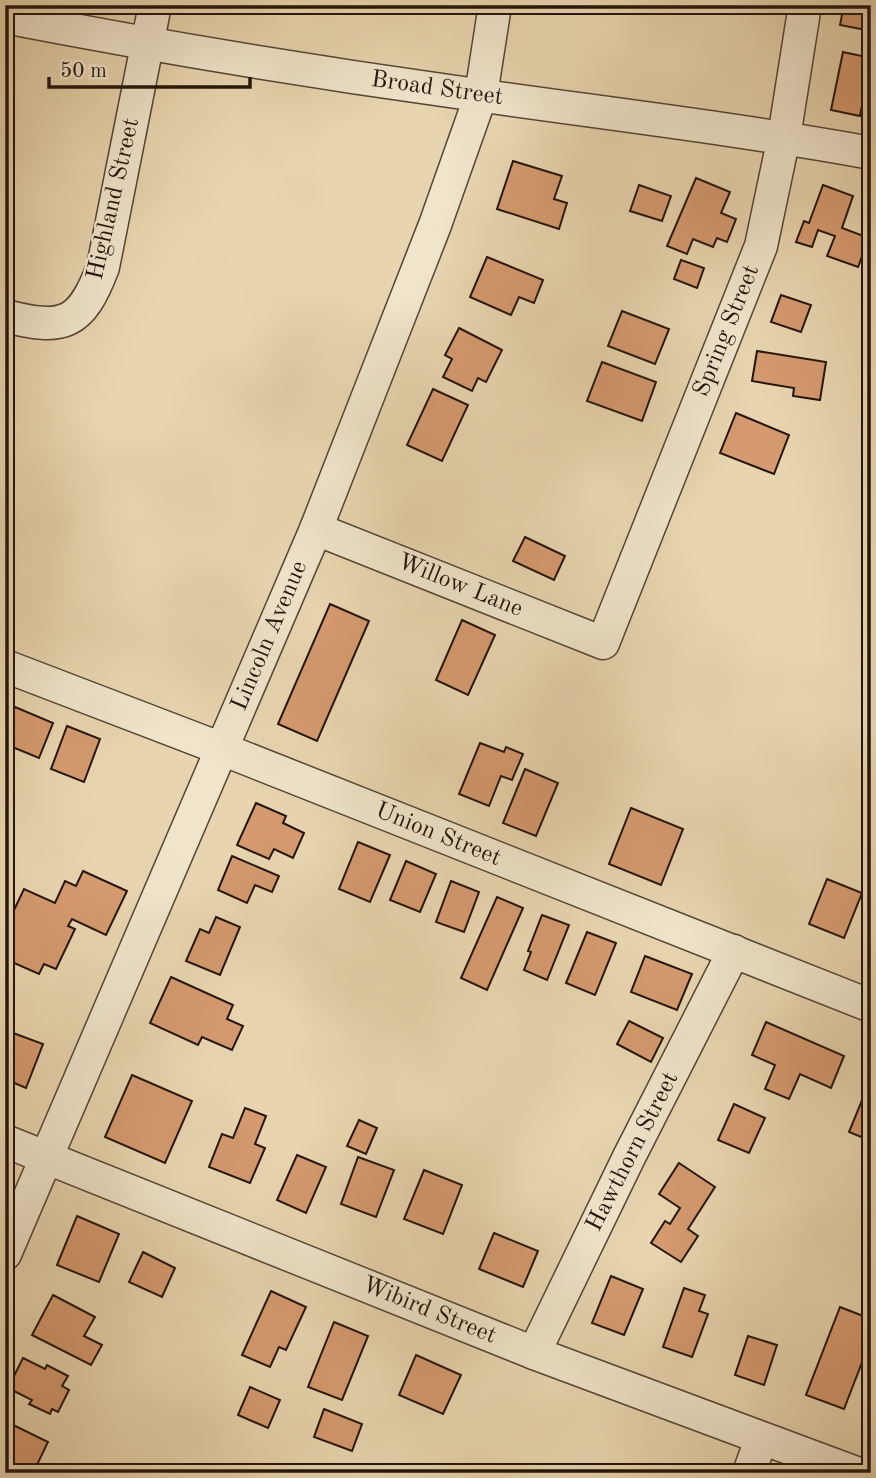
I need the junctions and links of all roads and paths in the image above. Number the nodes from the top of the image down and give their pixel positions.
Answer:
1 (155, 5) edge
2 (495, 5) edge
3 (805, 5) edge
4 (5, 17) edge
5 (148, 45) junction
6 (481, 95) junction
7 (784, 137) junction
8 (871, 153) edge
9 (5, 316) edge
10 (316, 529) junction
11 (603, 643) joint
12 (5, 666) edge
13 (222, 749) junction
14 (734, 951) junction
15 (871, 1006) edge
16 (5, 1141) edge
17 (48, 1157) junction
18 (5, 1254) edge
19 (534, 1353) junction
20 (761, 1439) junction
21 (749, 1473) edge
22 (856, 1473) edge

1 - 5 street, Highland Street
2 - 6 street, Lincoln Avenue
3 - 7 street, Spring Street
4 - 5 street, Broad Street
5 - 6 street, Broad Street
5 - 9 street, Highland Street
6 - 7 street, Broad Street
6 - 10 street, Lincoln Avenue
7 - 8 street, Broad Street
7 - 11 street, Spring Street
10 - 11 street, Willow Lane
10 - 13 street, Lincoln Avenue
12 - 13 street, Union Street
13 - 14 street, Union Street
13 - 17 street, Lincoln Avenue
14 - 15 street, Union Street
14 - 19 street, Hawthorn Street
16 - 17 street, Wibird Street
17 - 18 street, Lincoln Avenue
17 - 19 street, Wibird Street
19 - 20 street, Wibird Street
20 - 21 street
20 - 22 street, Wibird Street

